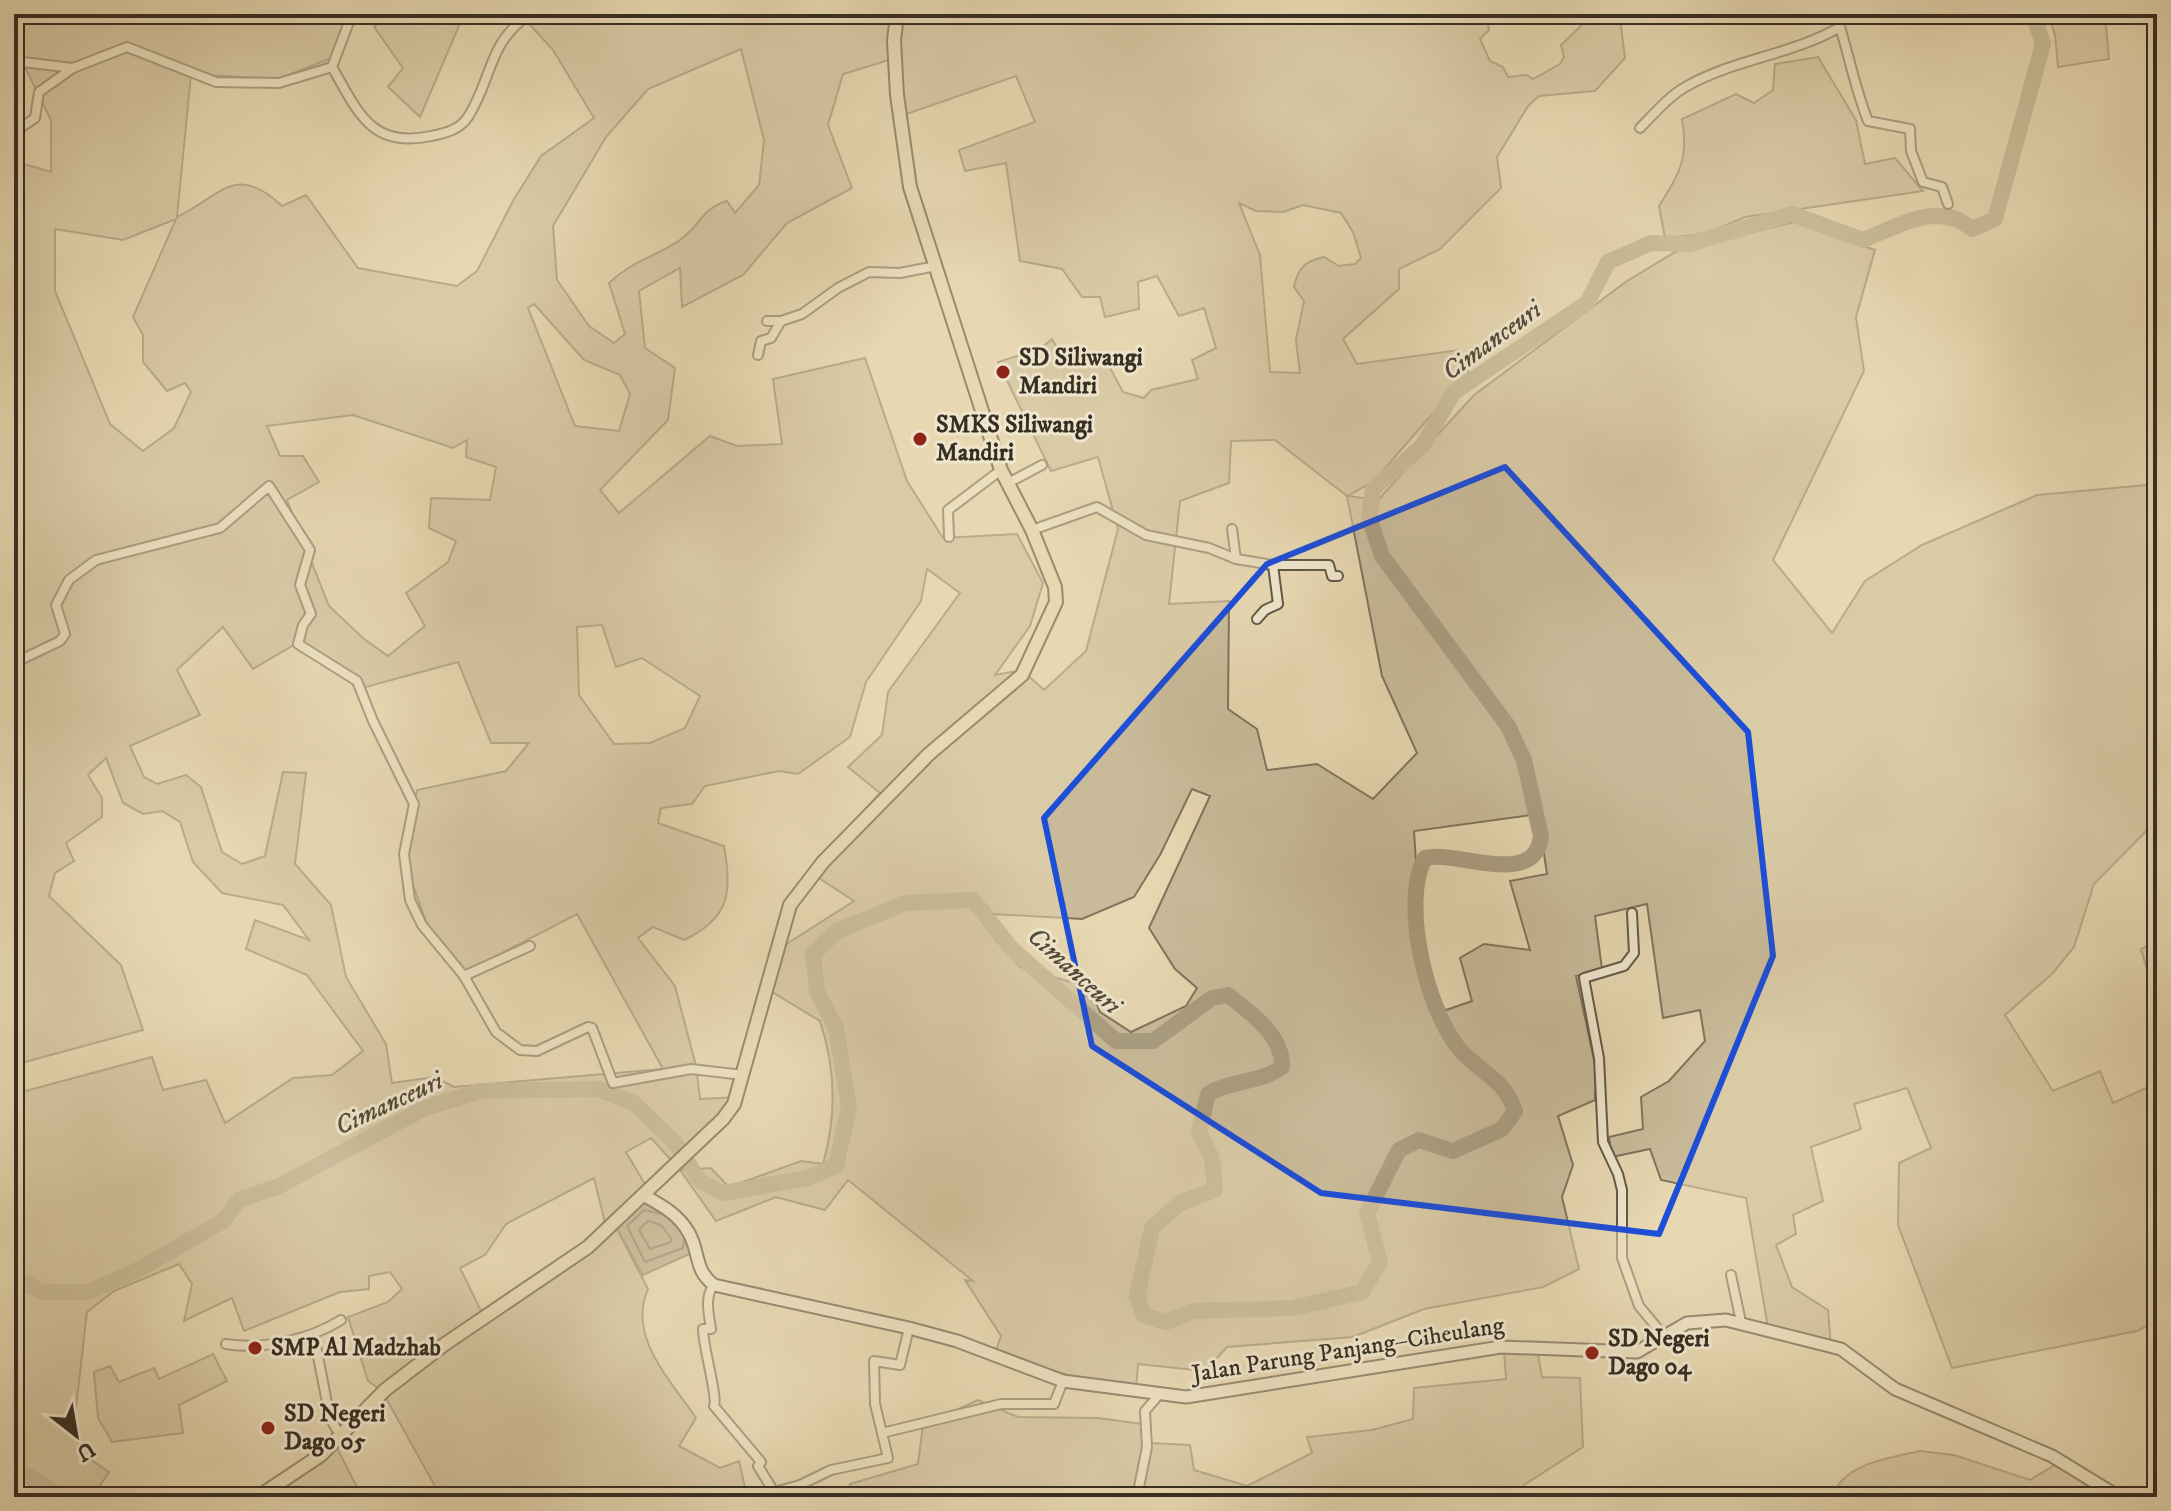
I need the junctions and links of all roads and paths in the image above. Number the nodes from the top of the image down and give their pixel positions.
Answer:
1 (352, 14) edge
2 (530, 14) edge
3 (897, 14) edge
4 (1836, 14) edge
5 (1840, 27) junction
6 (14, 61) edge
7 (332, 67) junction
8 (73, 68) junction
9 (1640, 128) dead end
10 (14, 132) edge
11 (1948, 204) dead end
12 (936, 266) junction
13 (767, 321) dead end
14 (781, 321) junction
15 (758, 355) dead end
16 (1042, 465) dead end
17 (1001, 470) junction
18 (1008, 483) junction
19 (1232, 529) dead end
20 (1032, 530) junction
21 (949, 537) dead end
22 (1236, 559) junction
23 (1273, 565) junction
24 (1338, 576) dead end
25 (1257, 619) dead end
26 (14, 663) edge
27 (1632, 913) dead end
28 (530, 946) dead end
29 (464, 976) junction
30 (743, 1075) junction
31 (645, 1196) junction
32 (1731, 1275) dead end
33 (714, 1285) junction
34 (341, 1320) dead end
35 (1741, 1322) junction
36 (909, 1328) junction
37 (314, 1336) junction
38 (1664, 1336) junction
39 (226, 1344) dead end
40 (1063, 1381) junction
41 (1158, 1396) junction
42 (882, 1433) junction
43 (341, 1437) junction
44 (800, 1485) junction
45 (258, 1497) edge
46 (805, 1497) edge
47 (1137, 1497) edge
48 (2119, 1497) edge

1 - 7 street
2 - 7 street
3 - 12 main road
4 - 5 street
5 - 9 street
5 - 11 street
6 - 8 street
7 - 8 street
8 - 10 street
12 - 14 street
12 - 17 main road
13 - 14 street
14 - 15 street
16 - 18 street
17 - 18 main road
17 - 21 street
18 - 20 main road
19 - 22 street
20 - 22 street
20 - 30 main road
22 - 23 street
23 - 24 street
23 - 25 street
26 - 29 street
27 - 38 street
28 - 29 street
29 - 30 street
30 - 31 main road
31 - 33 street
31 - 43 main road
32 - 35 street
33 - 36 street, Jalan Parung Panjang–Ciheulang
33 - 44 street
34 - 37 street
35 - 38 street, Jalan Parung Panjang–Ciheulang
35 - 48 street, Jalan Parung Panjang–Ciheulang
36 - 40 street, Jalan Parung Panjang–Ciheulang
36 - 42 street
37 - 39 street
37 - 43 street
38 - 41 street, Jalan Parung Panjang–Ciheulang
40 - 41 street, Jalan Parung Panjang–Ciheulang
40 - 42 street
41 - 47 street
42 - 44 street
43 - 45 main road
44 - 46 street

